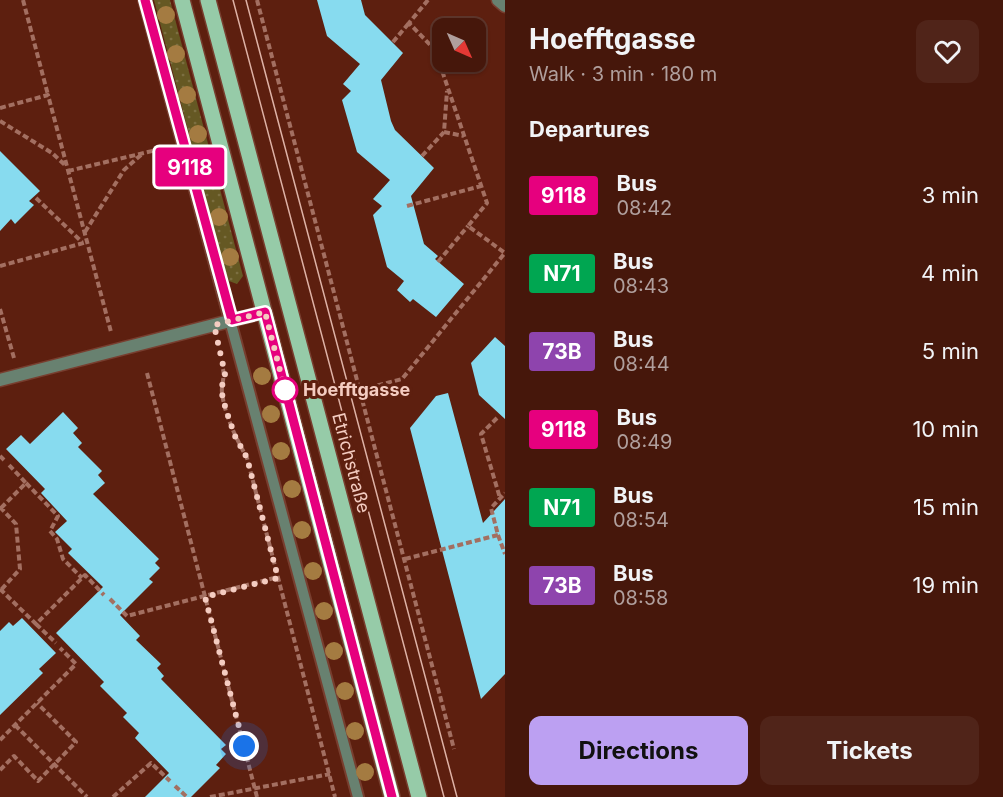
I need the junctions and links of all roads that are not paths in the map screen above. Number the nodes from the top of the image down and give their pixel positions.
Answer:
1 (144, 0) edge
2 (182, 0) edge
3 (208, 0) edge
4 (498, 0) edge
5 (505, 6) edge
6 (265, 312) junction
7 (232, 320) junction
8 (0, 380) edge
9 (358, 797) edge
10 (392, 797) edge
11 (419, 797) edge

1 - 7 lane
2 - 6 main road
3 - 11 main road, Etrichstraße
4 - 5 street
6 - 7 street
6 - 10 main road
7 - 8 street
7 - 9 lane

